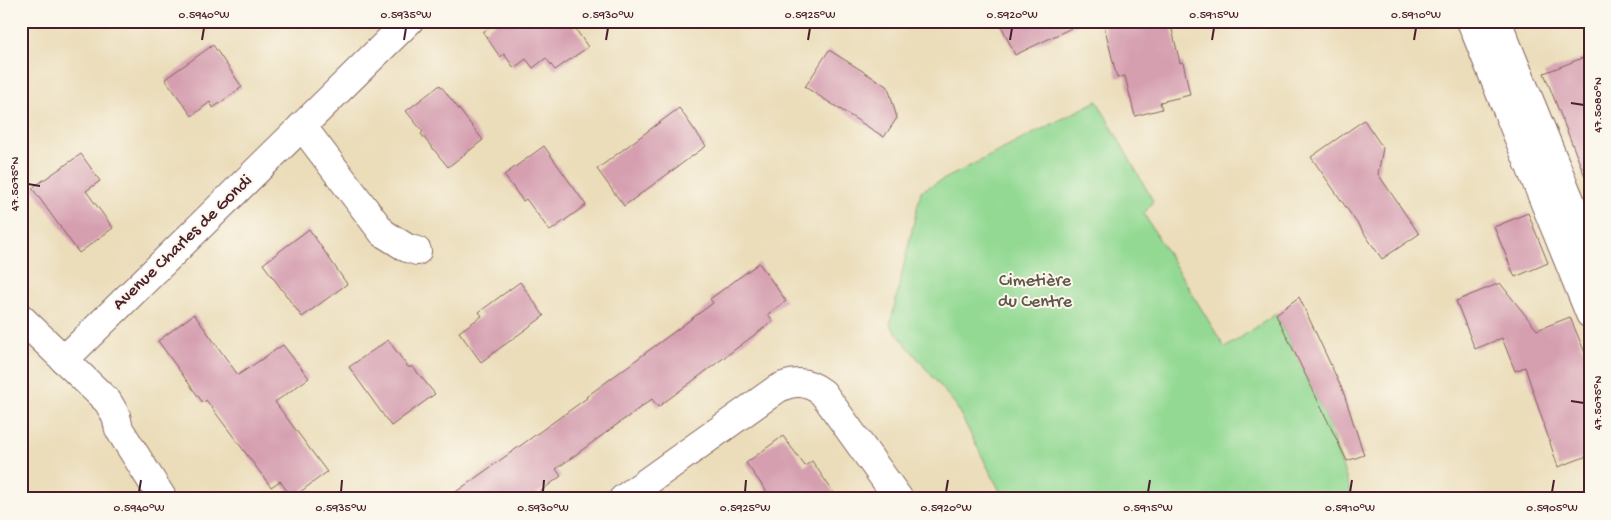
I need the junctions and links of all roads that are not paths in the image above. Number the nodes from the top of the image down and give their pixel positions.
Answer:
1 (409, 21) edge
2 (1471, 21) edge
3 (1497, 21) edge
4 (302, 126) junction
5 (1590, 249) edge
6 (418, 251) dead end
7 (1590, 314) edge
8 (21, 318) edge
9 (64, 360) junction
10 (163, 499) edge
11 (623, 499) edge
12 (899, 499) edge

1 - 4 street, Avenue Charles de Gondi
2 - 7 street
3 - 5 street
4 - 6 street
4 - 9 street, Avenue Charles de Gondi
8 - 9 street
9 - 10 street
11 - 12 street

